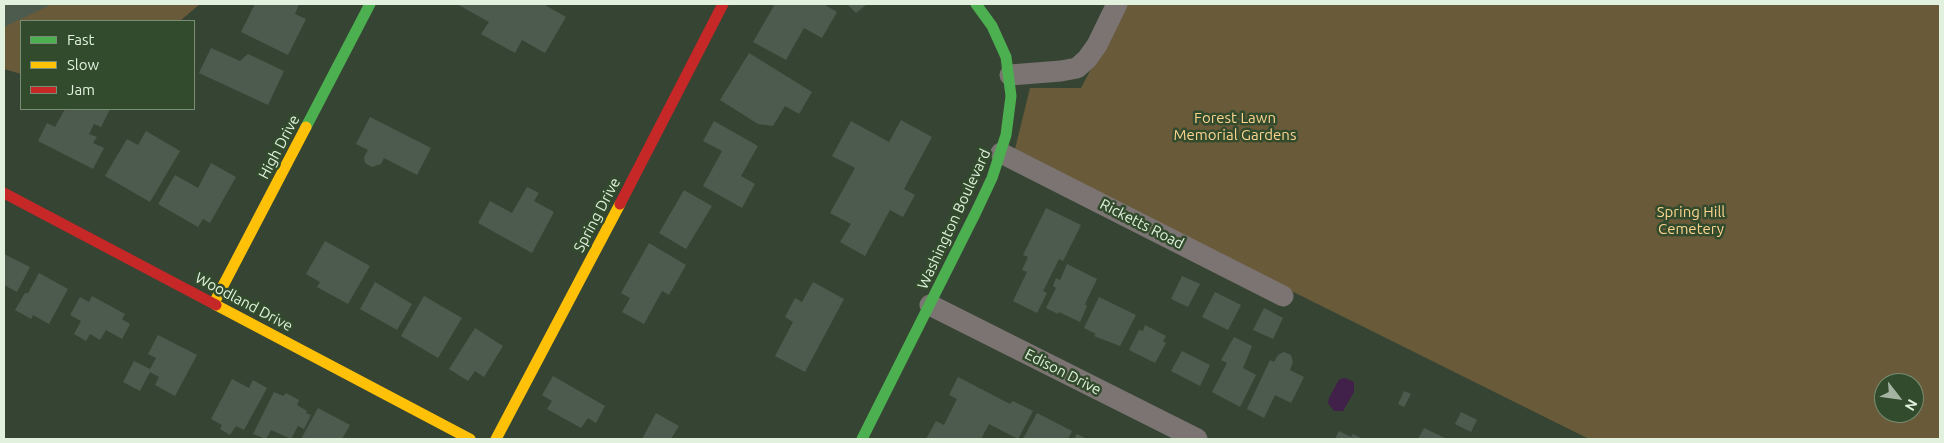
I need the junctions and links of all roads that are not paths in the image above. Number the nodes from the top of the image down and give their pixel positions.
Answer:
1 (370, 4) edge
2 (723, 4) edge
3 (1117, 4) edge
4 (982, 7) edge
5 (1010, 75) junction
6 (1001, 154) junction
7 (4, 193) edge
8 (1283, 296) dead end
9 (214, 303) junction
10 (930, 305) junction
11 (470, 439) edge
12 (496, 439) edge
13 (862, 439) edge
14 (1197, 439) edge

1 - 9 street, High Drive
2 - 12 street, Spring Drive
3 - 5 street
4 - 5 street, Washington Boulevard
5 - 6 street, Washington Boulevard
6 - 8 street, Ricketts Road
6 - 10 street, Washington Boulevard
7 - 9 street, Woodland Drive
9 - 11 street, Woodland Drive
10 - 13 street, Washington Boulevard
10 - 14 street, Edison Drive

